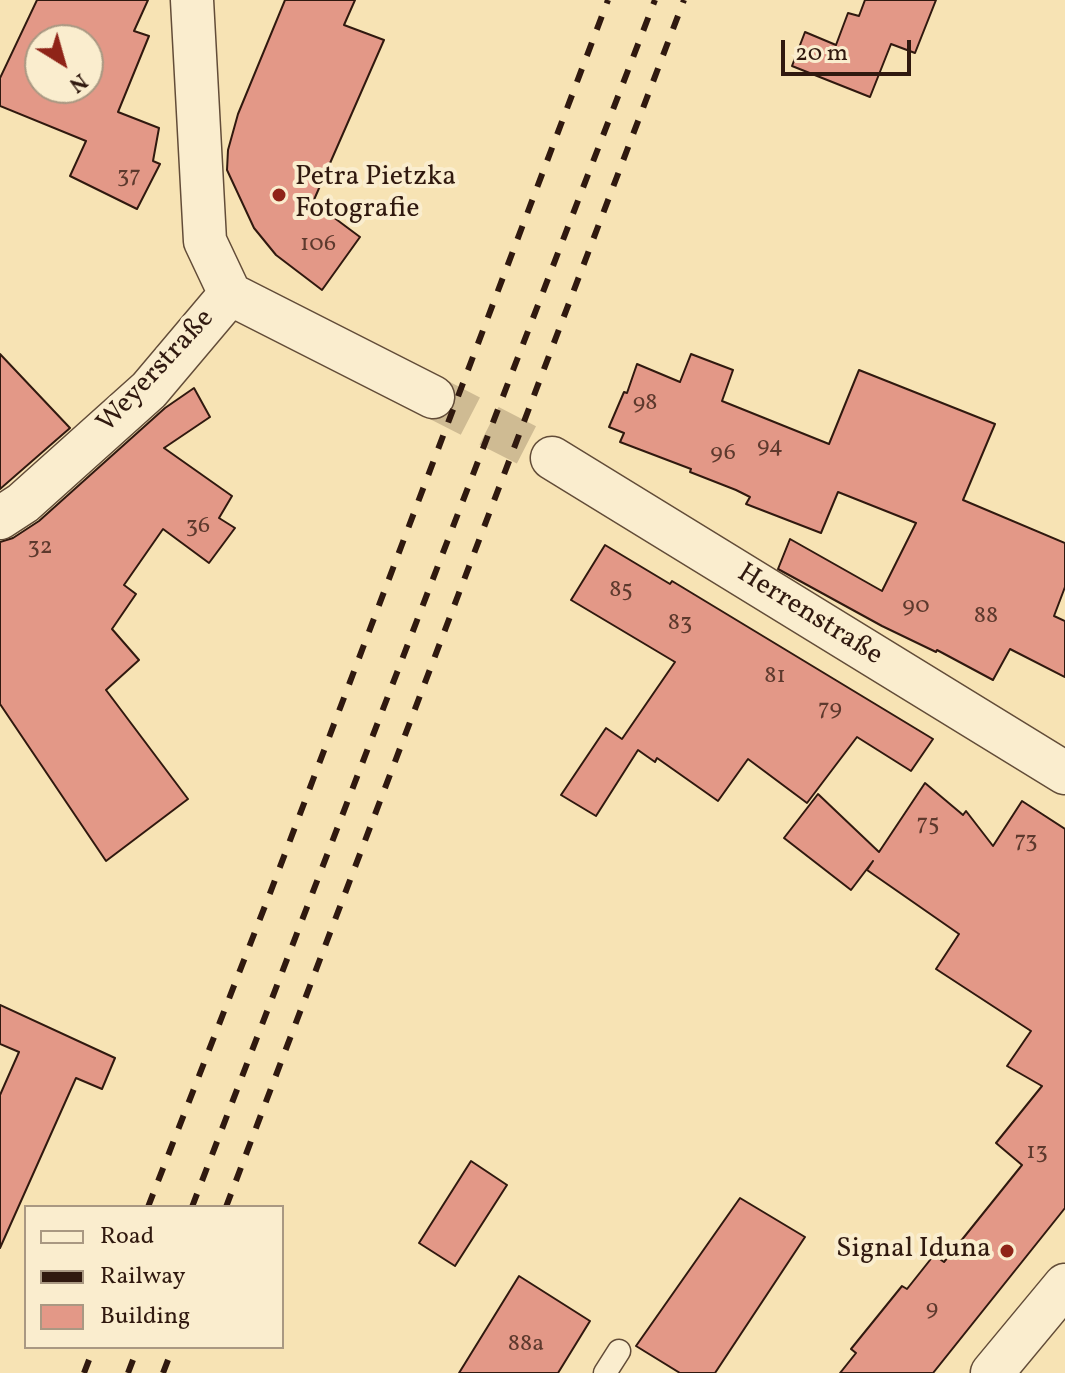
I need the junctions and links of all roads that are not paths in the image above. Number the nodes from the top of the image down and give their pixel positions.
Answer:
1 (192, 0) edge
2 (230, 294) junction
3 (433, 397) tunnel mouth
4 (552, 458) tunnel mouth
5 (0, 518) edge
6 (1065, 773) edge
7 (1065, 1285) edge
8 (619, 1351) dead end
9 (605, 1373) edge
10 (992, 1373) edge

1 - 2 street, Weyerstraße
2 - 3 street
2 - 5 street, Weyerstraße
4 - 6 street, Herrenstraße
7 - 10 street
8 - 9 lane

